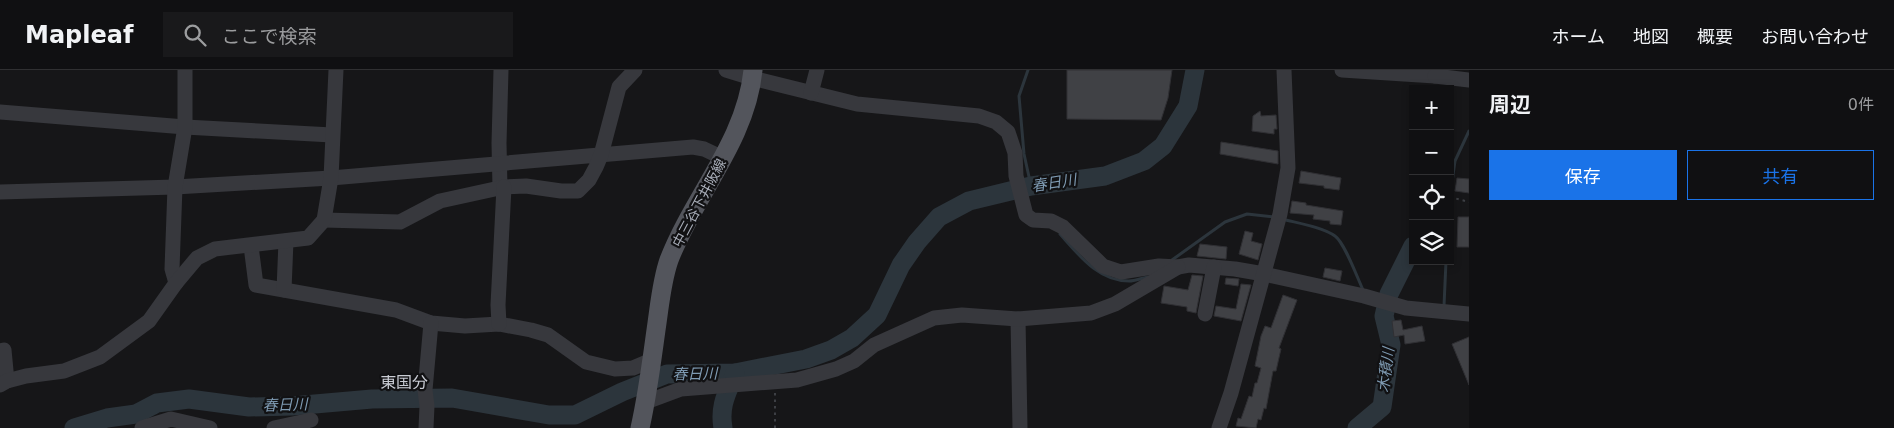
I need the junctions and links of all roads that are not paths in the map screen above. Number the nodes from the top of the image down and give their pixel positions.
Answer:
1 (184, 70) edge
2 (336, 70) edge
3 (501, 70) edge
4 (634, 70) edge
5 (726, 70) edge
6 (817, 70) edge
7 (1284, 70) edge
8 (1342, 70) edge
9 (753, 74) edge
10 (1440, 74) edge
11 (1469, 80) edge
12 (811, 93) junction
13 (0, 112) edge
14 (184, 127) junction
15 (332, 135) junction
16 (601, 155) junction
17 (724, 158) junction
18 (501, 163) junction
19 (330, 178) junction
20 (175, 187) junction
21 (502, 187) junction
22 (0, 192) edge
23 (324, 220) junction
24 (286, 241) junction
25 (251, 246) junction
26 (1178, 267) junction
27 (1214, 267) junction
28 (1264, 274) junction
29 (176, 283) junction
30 (284, 290) junction
31 (1205, 314) dead end
32 (1469, 314) edge
33 (1018, 319) junction
34 (431, 323) junction
35 (499, 324) junction
36 (0, 351) edge
37 (652, 361) junction
38 (4, 383) edge
39 (647, 398) junction
40 (311, 420) dead end
41 (148, 427) edge
42 (202, 427) edge
43 (274, 428) edge
44 (426, 428) edge
45 (640, 428) edge
46 (1020, 428) edge
47 (1219, 428) edge

1 - 14 street
2 - 15 street
3 - 18 street
4 - 16 street
5 - 9 street
6 - 12 street
7 - 28 street
8 - 10 street
9 - 12 street
9 - 17 main road, 中三谷下井阪線
10 - 11 street
12 - 26 street
13 - 14 street
14 - 15 street
14 - 20 street
15 - 19 street
16 - 17 street
16 - 18 street
16 - 21 street
17 - 37 main road, 中三谷下井阪線
18 - 19 street
18 - 21 street
19 - 20 street
19 - 23 street
20 - 22 street
20 - 29 street
21 - 23 street
21 - 35 street
23 - 24 street
24 - 25 street
24 - 30 street
25 - 29 street
25 - 30 street
26 - 27 street
26 - 33 street
27 - 28 street
27 - 31 street
28 - 32 street
28 - 47 street
29 - 38 street
30 - 34 street
33 - 39 street
33 - 46 street
34 - 35 street
34 - 44 street
35 - 37 street
36 - 38 street
37 - 39 main road, 中三谷下井阪線
39 - 45 main road, 中三谷下井阪線
40 - 43 street
41 - 42 street

